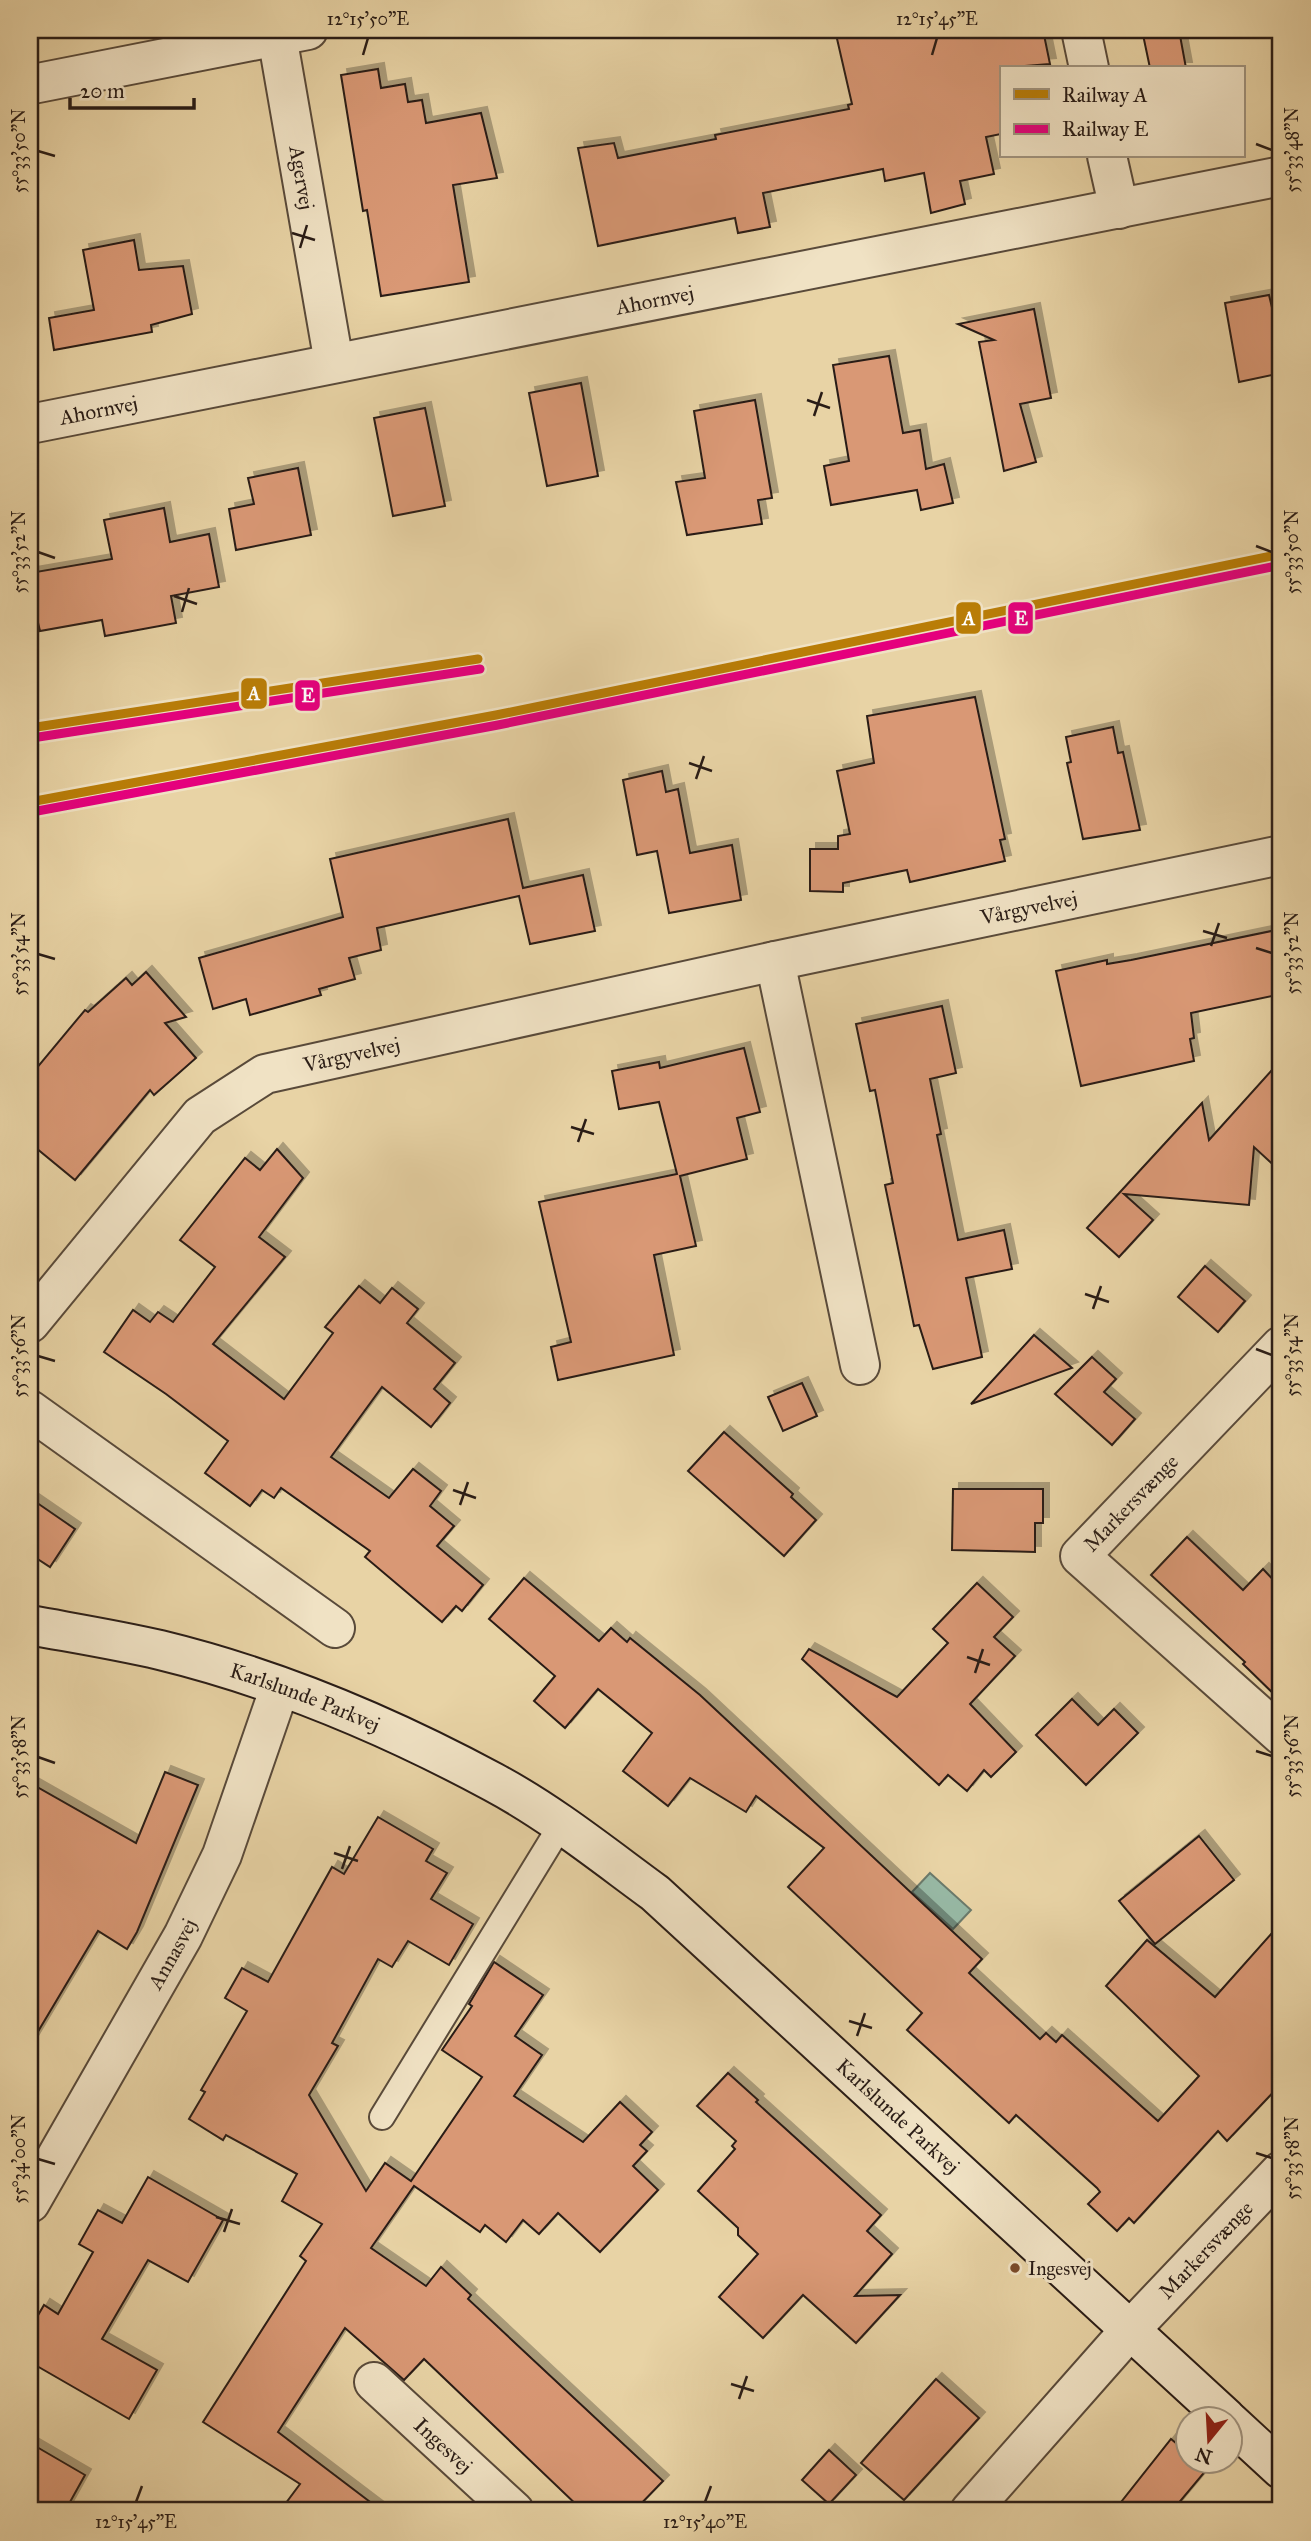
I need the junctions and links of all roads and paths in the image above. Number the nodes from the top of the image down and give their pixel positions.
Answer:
1 (1081, 30) edge
2 (287, 32) edge
3 (1089, 66) edge
4 (33, 84) dead end
5 (1107, 158) edge
6 (1281, 176) edge
7 (1118, 209) junction
8 (334, 363) junction
9 (30, 424) edge
10 (1281, 855) edge
11 (775, 961) junction
12 (30, 1323) edge
13 (1281, 1346) edge
14 (860, 1365) dead end
15 (30, 1410) edge
16 (30, 1625) edge
17 (335, 1628) dead end
18 (280, 1687) junction
19 (1281, 1735) edge
20 (561, 1825) junction
21 (382, 2118) dead end
22 (1281, 2171) edge
23 (30, 2203) edge
24 (1130, 2330) junction
25 (374, 2382) dead end
26 (1211, 2404) edge
27 (1244, 2435) edge
28 (1281, 2469) edge
29 (514, 2511) edge
30 (970, 2511) edge

1 - 3 street
2 - 4 street, Agervej
2 - 8 street, Agervej
5 - 7 street
6 - 7 street, Ahornvej
7 - 8 street, Ahornvej
8 - 9 street, Ahornvej
10 - 11 street, Vårgyvelvej
11 - 12 street, Vårgyvelvej
11 - 14 street
13 - 19 street, Markersvænge
15 - 17 street
16 - 18 street, Karlslunde Parkvej
18 - 20 street, Karlslunde Parkvej
18 - 23 street, Annasvej
20 - 21 lane
20 - 24 street, Karlslunde Parkvej
22 - 24 street, Markersvænge
24 - 26 street, Karlslunde Parkvej
24 - 30 street
25 - 29 street, Ingesvej
27 - 28 street

